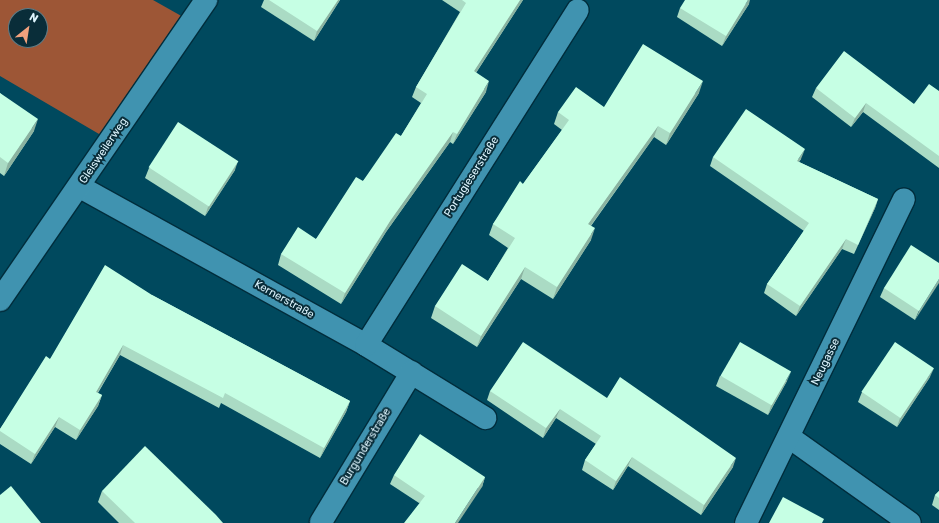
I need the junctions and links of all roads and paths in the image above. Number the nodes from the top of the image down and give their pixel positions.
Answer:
1 (206, 0) edge
2 (578, 10) dead end
3 (80, 187) junction
4 (904, 199) dead end
5 (0, 300) edge
6 (366, 345) junction
7 (412, 372) junction
8 (485, 418) dead end
9 (789, 438) junction
10 (321, 522) dead end
11 (746, 523) edge
12 (910, 523) edge

1 - 3 street, Gleisweilerweg
2 - 6 street, Portugieserstraße
3 - 5 street, Gleisweilerweg
3 - 6 street, Kernerstraße
4 - 9 street, Neugasse
6 - 7 street, Kernerstraße
7 - 8 street, Kernerstraße
7 - 10 street, Burgunderstraße
9 - 11 street, Neugasse
9 - 12 street

